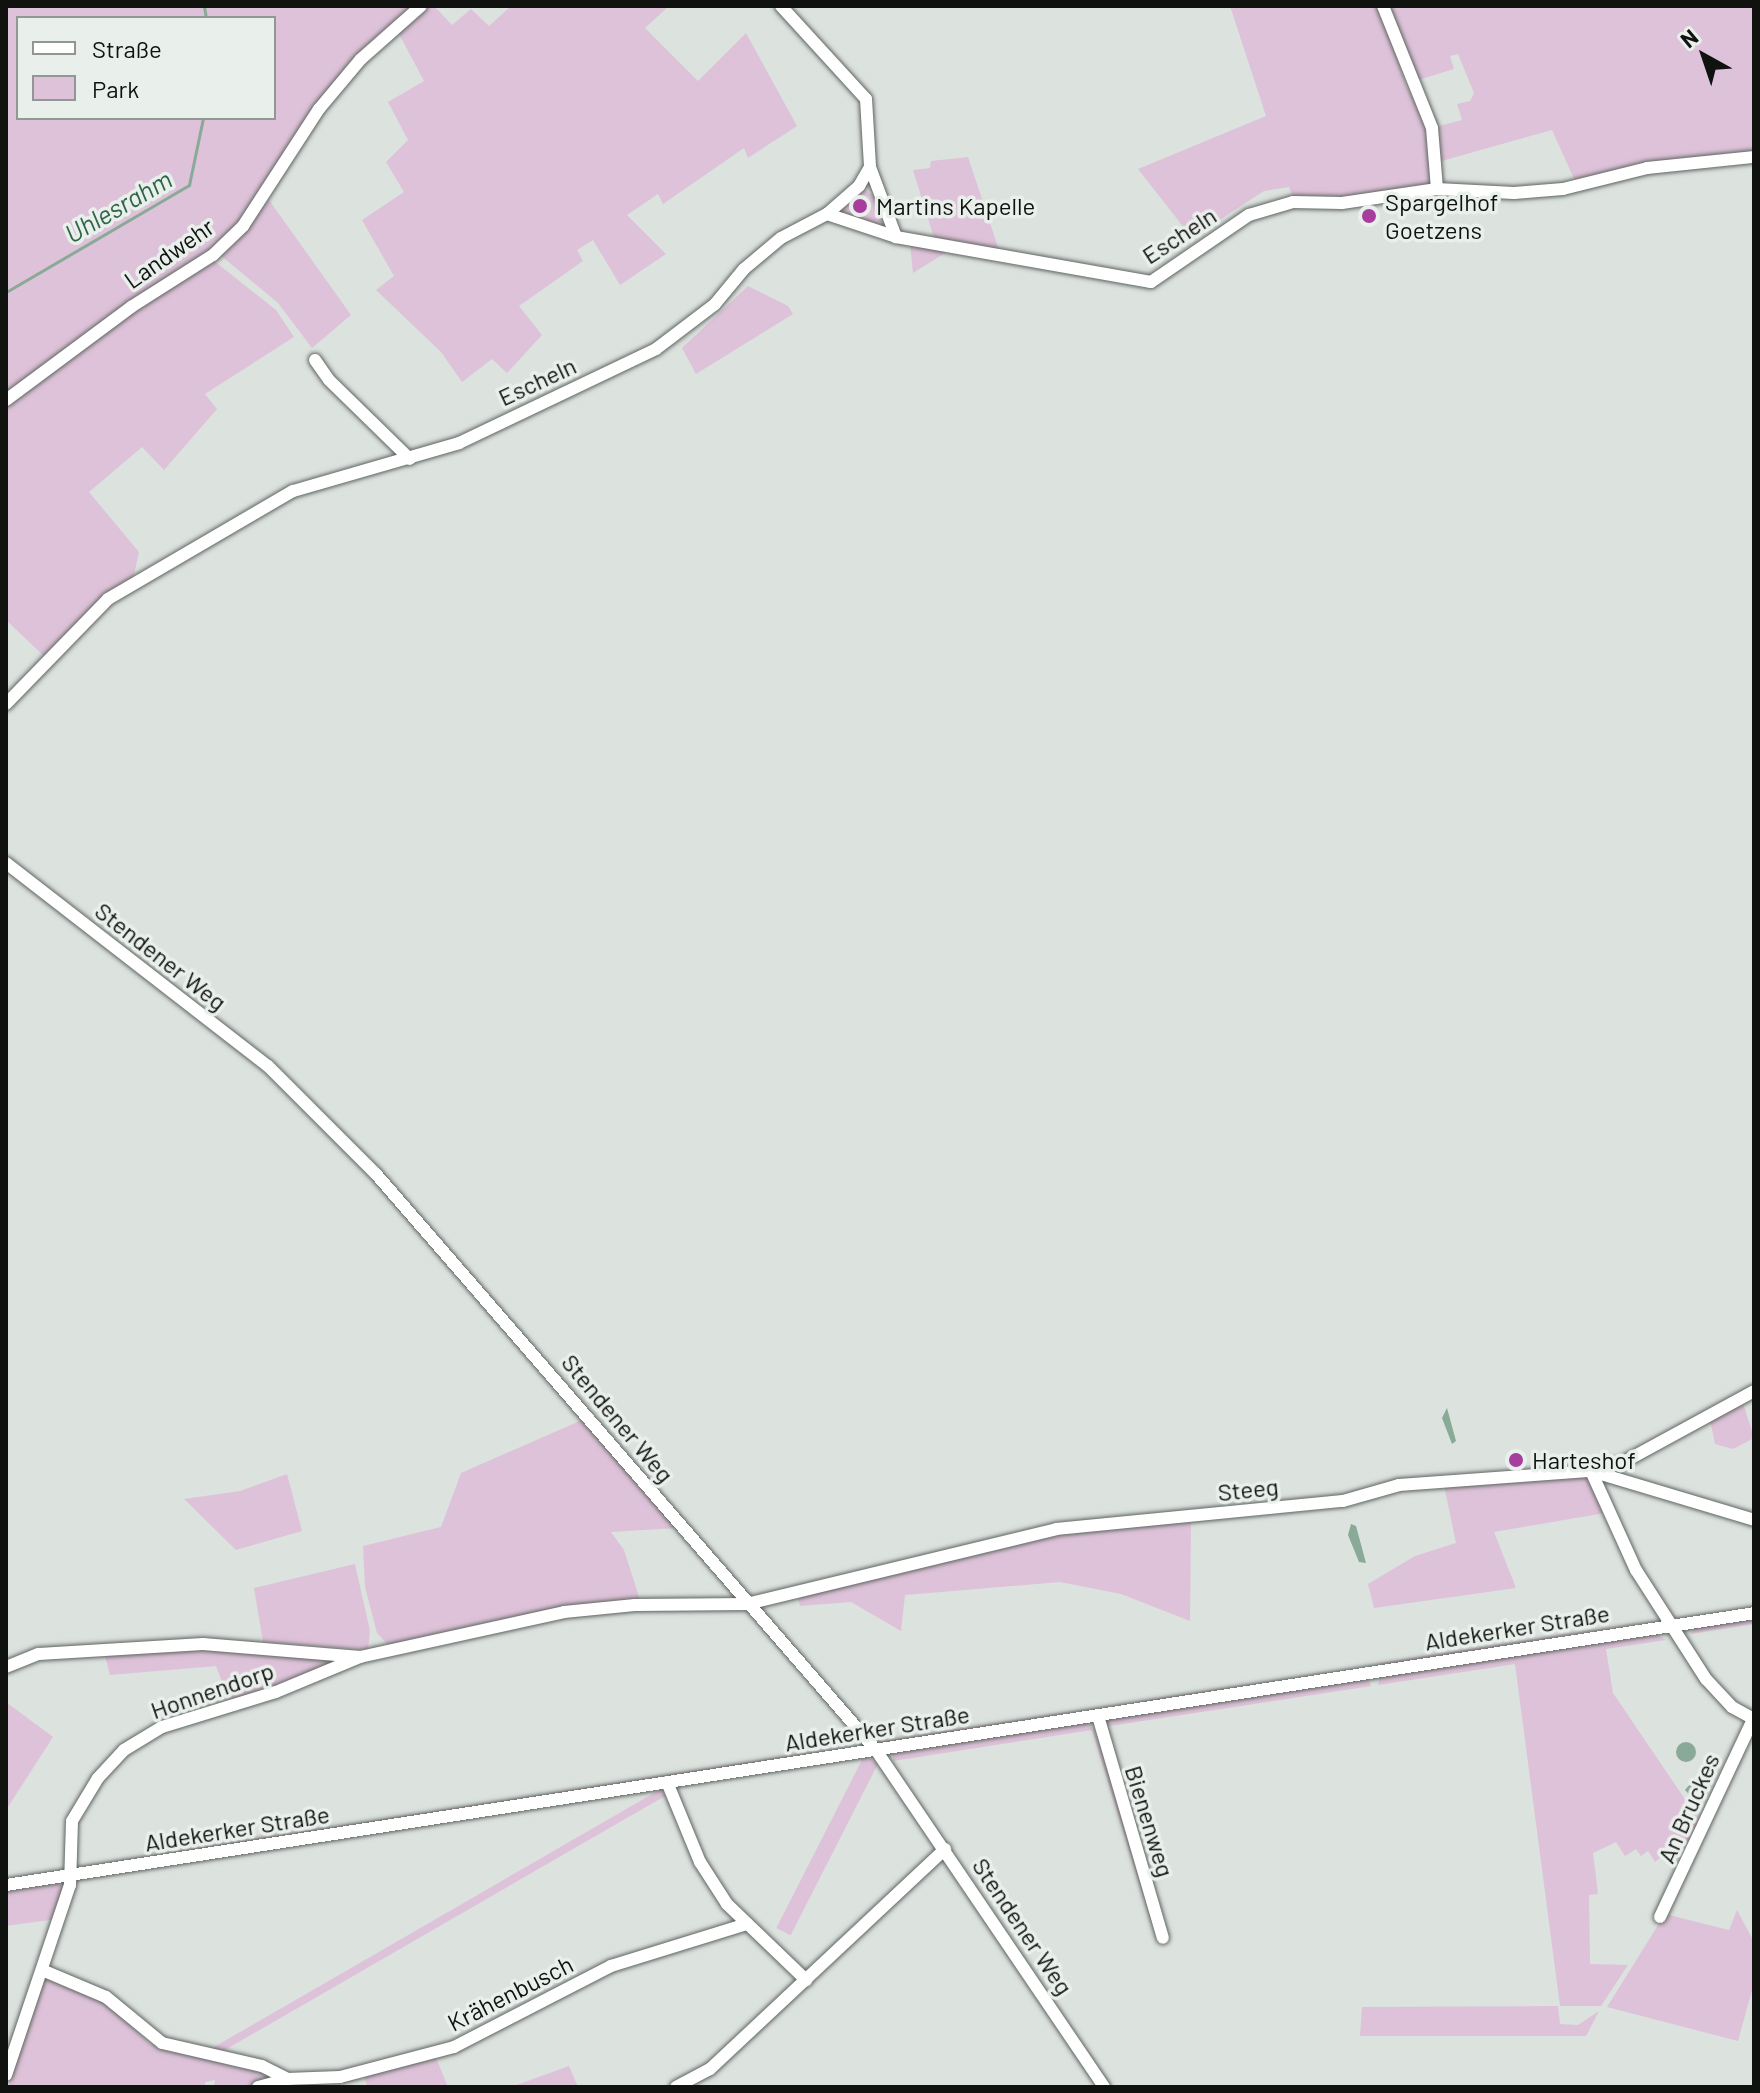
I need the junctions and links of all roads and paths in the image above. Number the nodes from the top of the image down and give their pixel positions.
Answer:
1 (421, 6) edge
2 (781, 6) edge
3 (1383, 6) edge
4 (1754, 157) edge
5 (870, 167) junction
6 (1437, 189) junction
7 (827, 214) junction
8 (896, 237) junction
9 (315, 360) dead end
10 (6, 400) edge
11 (410, 459) junction
12 (6, 704) edge
13 (6, 863) edge
14 (1754, 1391) edge
15 (1591, 1471) junction
16 (1754, 1520) edge
17 (747, 1604) junction
18 (1754, 1613) edge
19 (1673, 1625) junction
20 (360, 1657) junction
21 (6, 1667) edge
22 (1098, 1716) junction
23 (1754, 1718) edge
24 (876, 1750) junction
25 (667, 1782) junction
26 (945, 1849) junction
27 (69, 1875) junction
28 (6, 1885) edge
29 (1660, 1917) dead end
30 (747, 1924) junction
31 (1163, 1938) dead end
32 (42, 1970) junction
33 (806, 1980) junction
34 (6, 2075) edge
35 (287, 2079) junction
36 (258, 2087) edge
37 (676, 2087) edge
38 (1104, 2087) edge

1 - 10 street, Landwehr
2 - 5 street
3 - 6 street
4 - 6 street, Escheln
5 - 7 street, Escheln
5 - 8 street
6 - 8 street, Escheln
7 - 8 street, Escheln
7 - 11 street, Escheln
9 - 11 street
11 - 12 street, Escheln
13 - 17 street, Stendener Weg
14 - 15 street
15 - 16 street, Steeg
15 - 17 street, Steeg
15 - 19 street
17 - 20 street, Honnendorp
17 - 24 street, Stendener Weg
18 - 19 street, Aldekerker Straße
19 - 22 street, Aldekerker Straße
19 - 23 street
20 - 21 street, Honnendorp
20 - 27 street, Honnendorp
22 - 24 street, Aldekerker Straße
22 - 31 street, Bienenweg
23 - 29 street, An Bruckes
24 - 25 street, Aldekerker Straße
24 - 26 street, Stendener Weg
25 - 27 street, Aldekerker Straße
25 - 30 street
26 - 33 street
26 - 38 street, Stendener Weg
27 - 28 street, Aldekerker Straße
27 - 32 street
30 - 33 street
30 - 35 street, Krähenbusch
32 - 34 street
32 - 35 street, Krähenbusch
33 - 37 street
35 - 36 street, Krähenbusch

